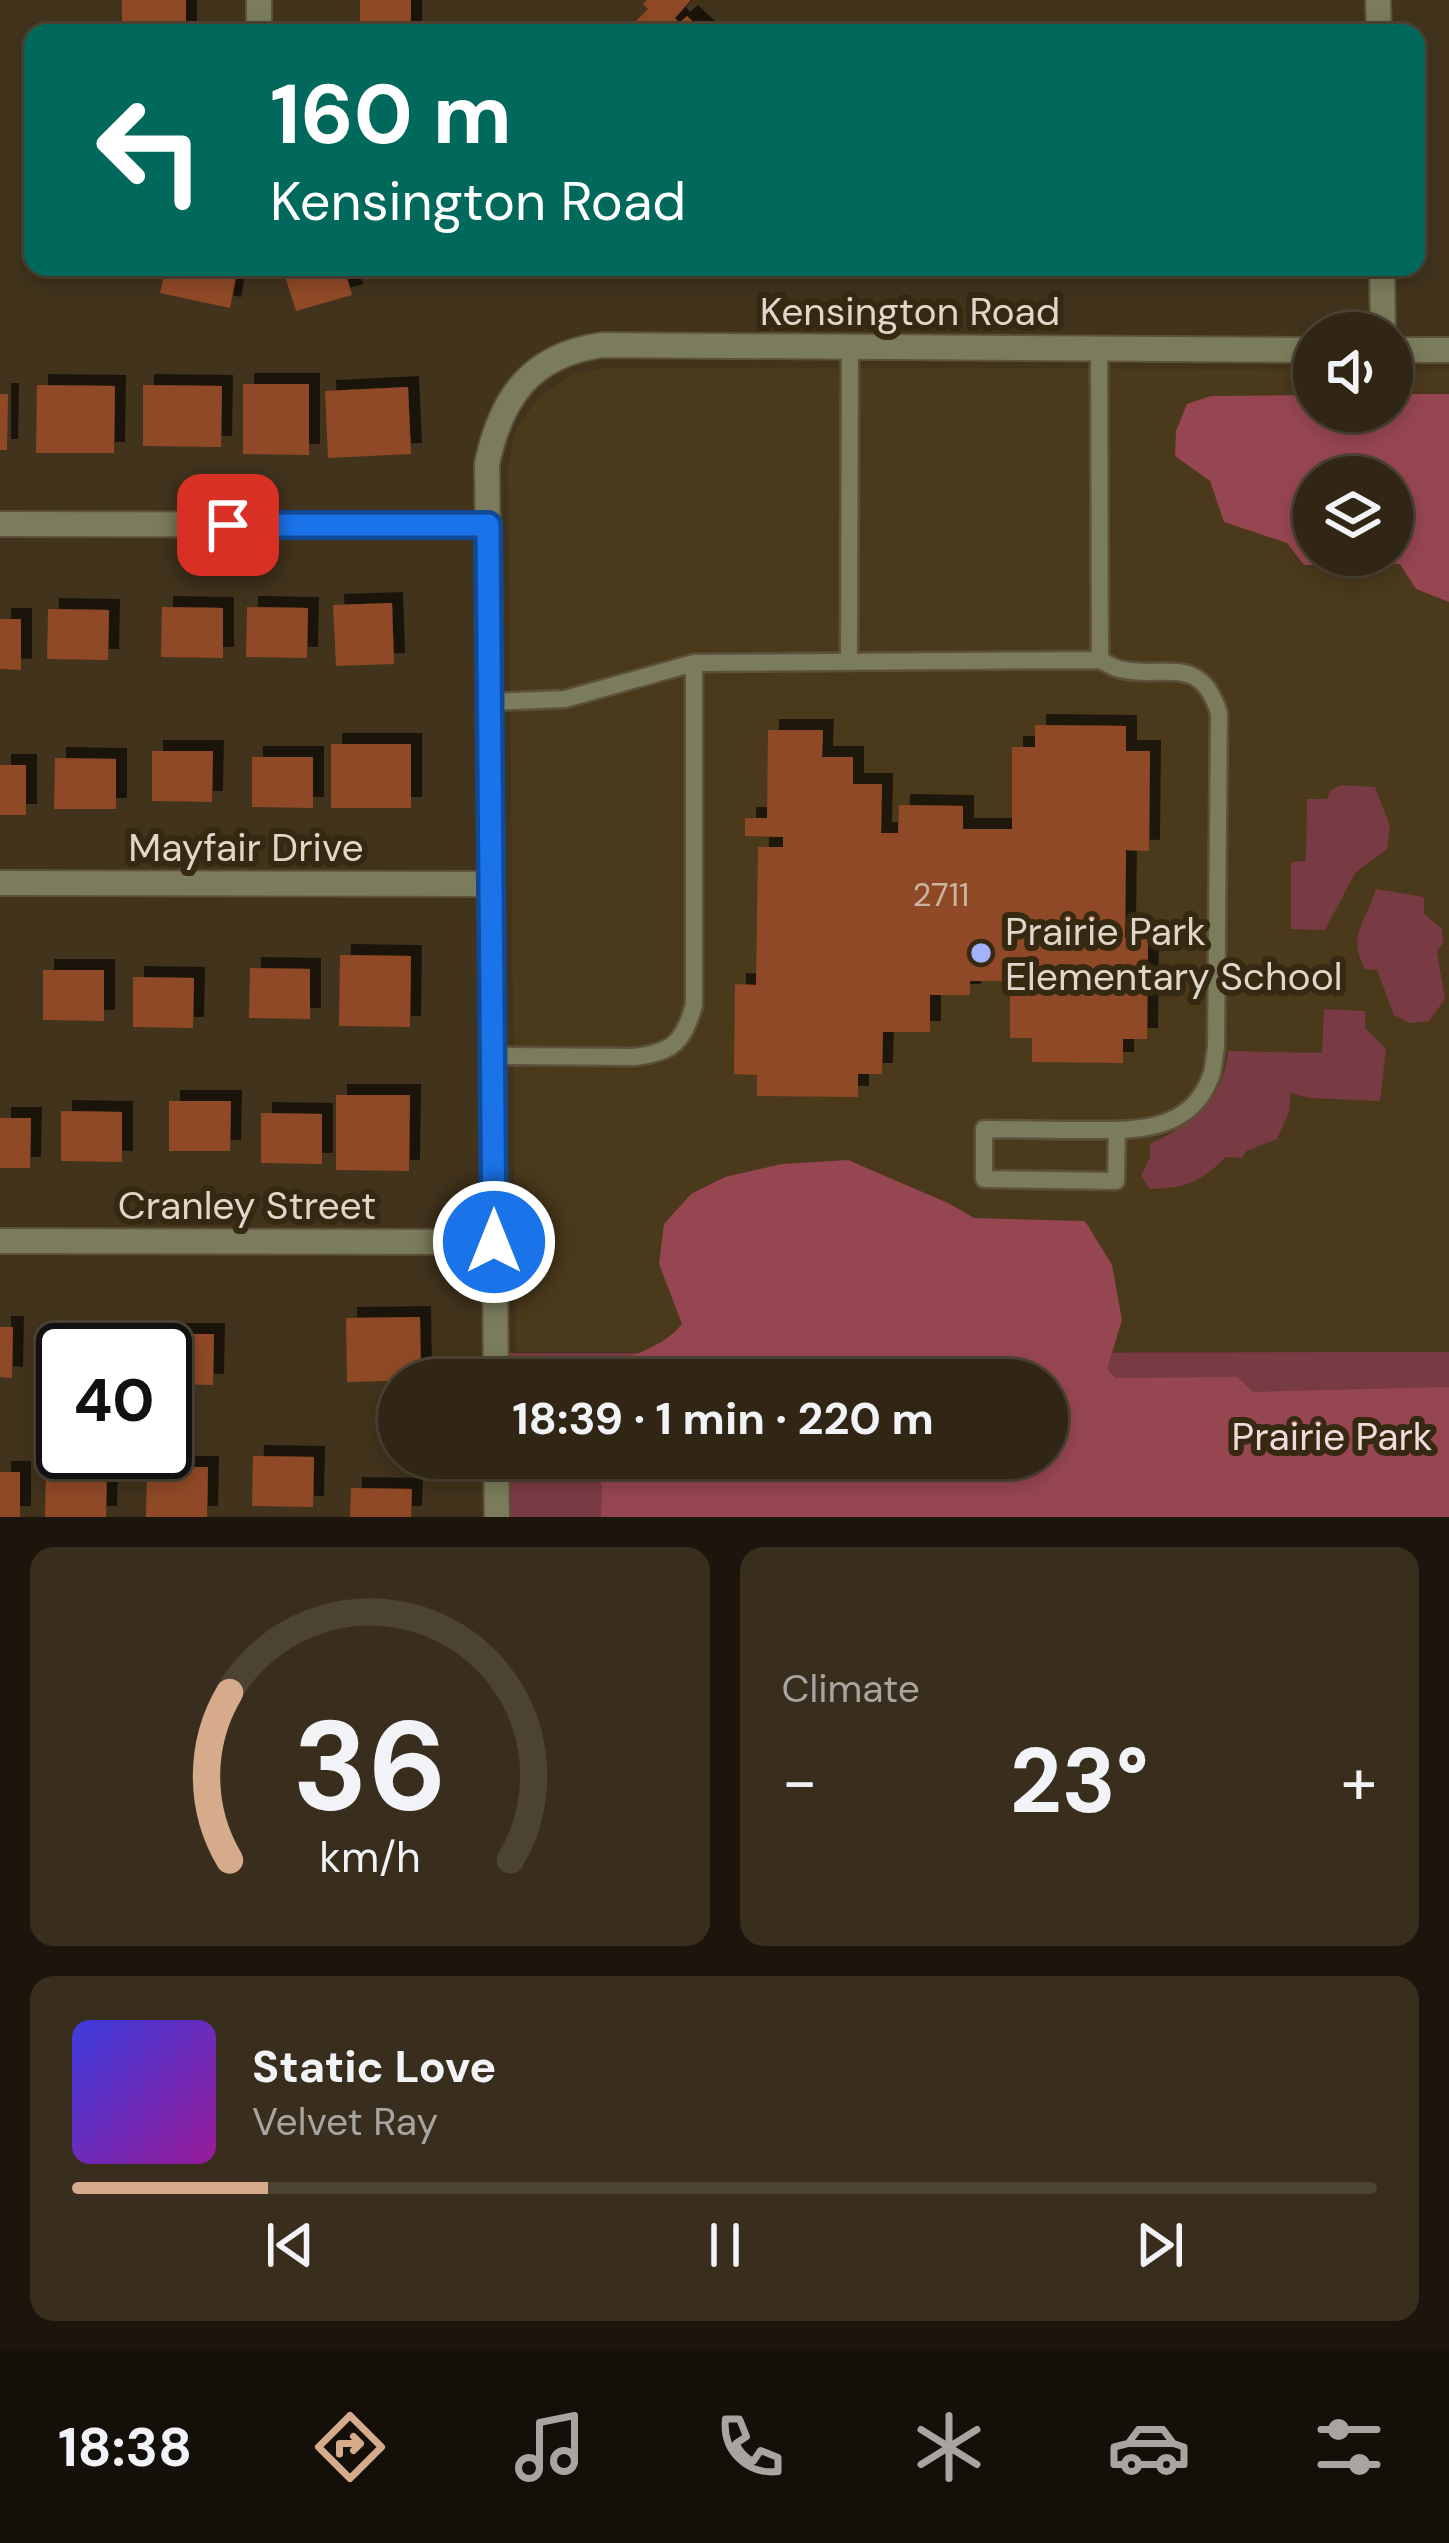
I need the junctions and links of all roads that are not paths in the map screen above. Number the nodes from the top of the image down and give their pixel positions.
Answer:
1 (1382, 276) edge
2 (1382, 312) edge
3 (850, 347) junction
4 (1100, 348) junction
5 (1293, 350) edge
6 (1413, 350) edge
7 (1449, 350) edge
8 (0, 524) edge
9 (488, 525) junction
10 (1100, 660) junction
11 (849, 662) junction
12 (694, 663) junction
13 (489, 702) junction
14 (0, 883) edge
15 (491, 884) junction
16 (493, 1055) junction
17 (1117, 1130) junction
18 (0, 1241) edge
19 (494, 1242) junction
20 (496, 1359) edge
21 (496, 1479) edge
22 (497, 1517) edge

1 - 2 street
3 - 4 street, Kensington Road
3 - 9 street, Kensington Road
3 - 11 lane
4 - 5 street, Kensington Road
4 - 10 lane
6 - 7 street
8 - 9 street
9 - 13 street
10 - 11 lane
10 - 17 lane
11 - 12 lane
12 - 13 lane
12 - 16 lane
13 - 15 street
14 - 15 street, Mayfair Drive
15 - 16 street
16 - 19 street
17 - 17 lane
18 - 19 street, Cranley Street
19 - 20 street
21 - 22 street

